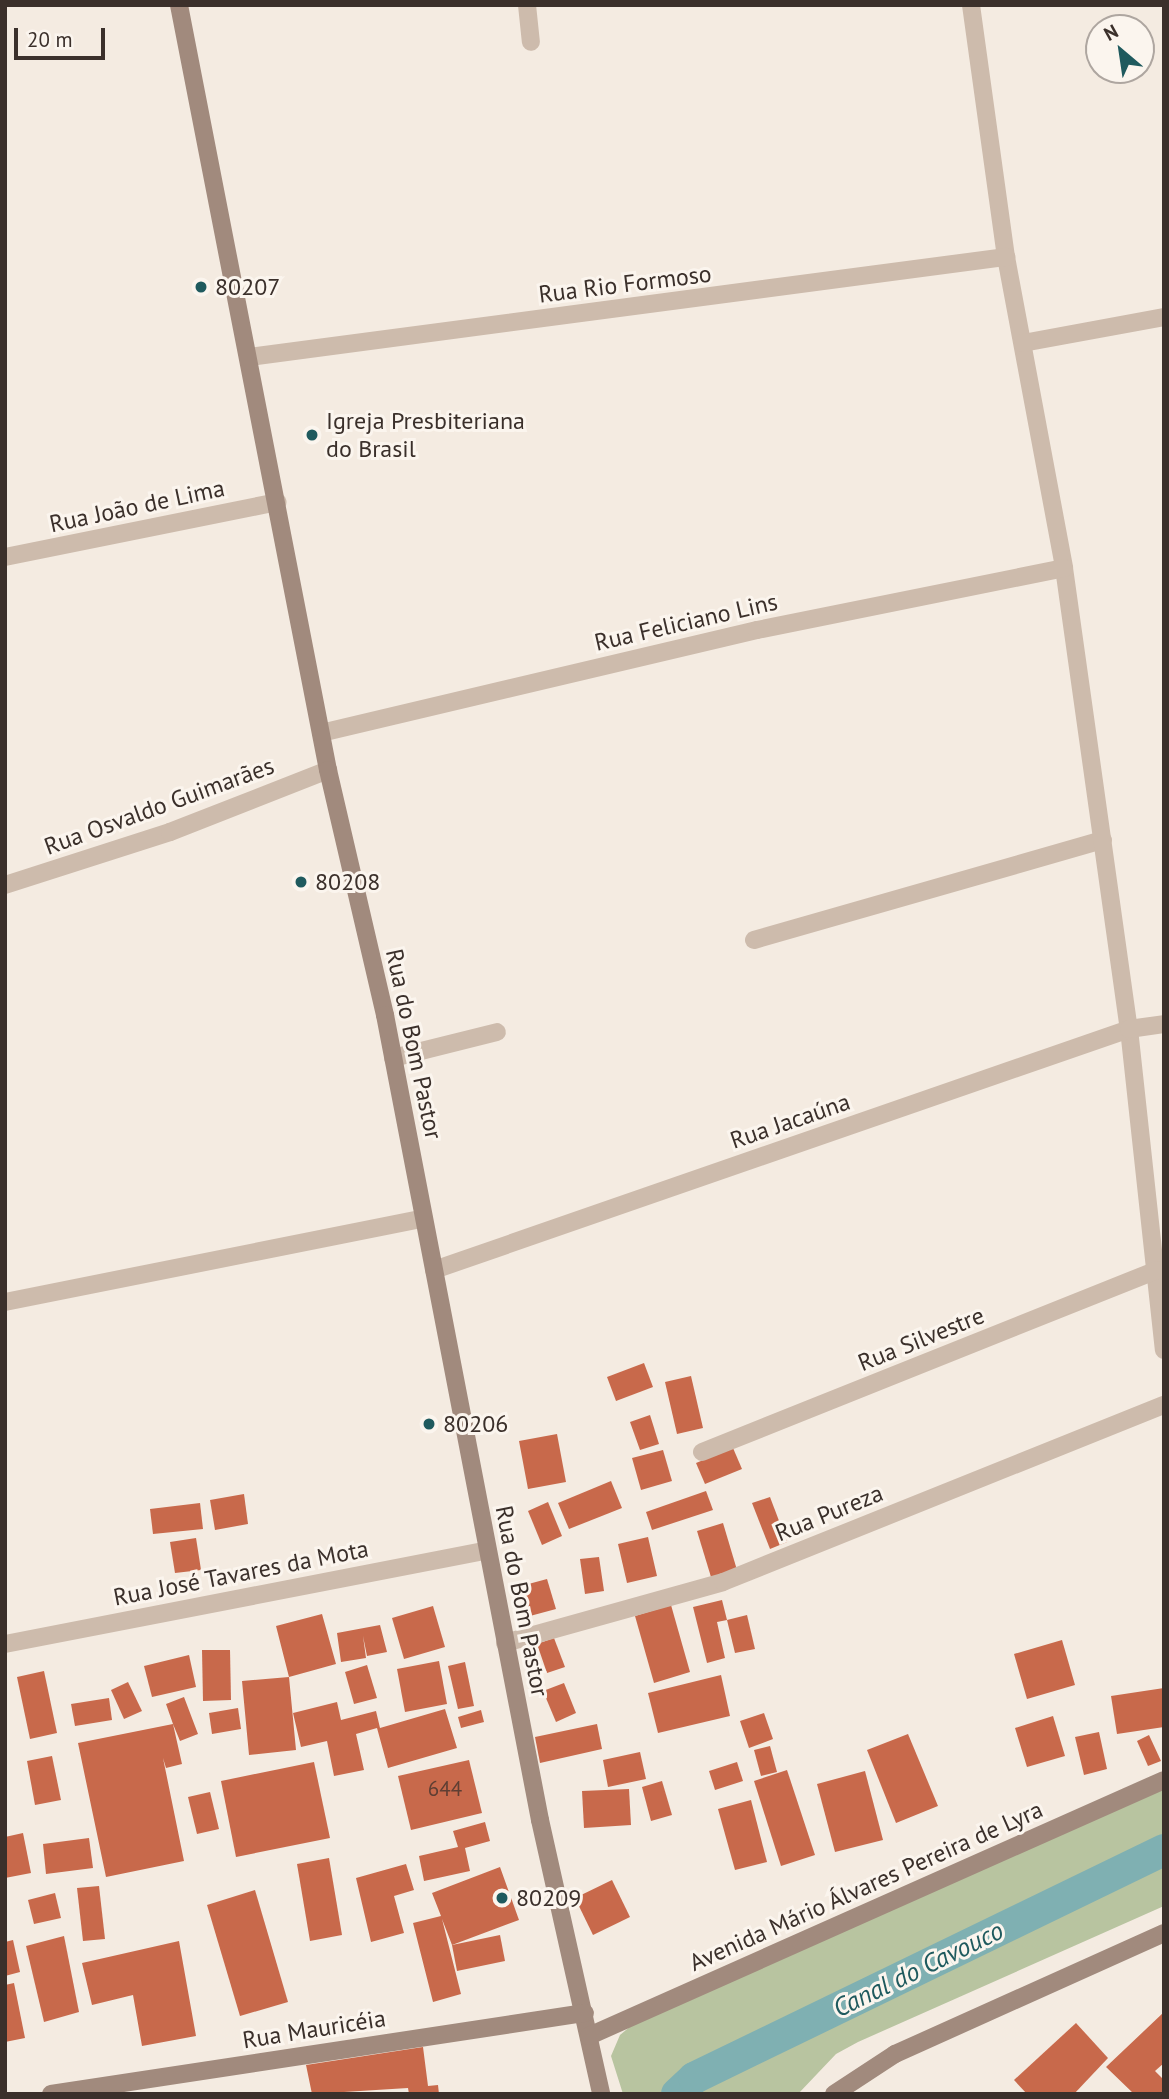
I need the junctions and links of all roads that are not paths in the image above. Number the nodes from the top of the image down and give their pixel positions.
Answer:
1 (179, 5) edge
2 (527, 5) edge
3 (971, 5) edge
4 (531, 42) dead end
5 (1006, 257) junction
6 (1164, 317) edge
7 (1023, 343) junction
8 (249, 357) junction
9 (278, 502) junction
10 (5, 557) edge
11 (1064, 568) junction
12 (321, 733) junction
13 (328, 770) junction
14 (1103, 840) junction
15 (5, 885) edge
16 (754, 940) dead end
17 (1164, 1024) edge
18 (1129, 1029) junction
19 (497, 1032) dead end
20 (393, 1058) junction
21 (424, 1217) junction
22 (435, 1270) junction
23 (1157, 1270) junction
24 (5, 1302) edge
25 (1164, 1350) edge
26 (1164, 1405) edge
27 (702, 1452) dead end
28 (487, 1550) junction
29 (505, 1643) junction
30 (5, 1644) edge
31 (1164, 1780) edge
32 (1164, 1933) edge
33 (585, 2013) junction
34 (589, 2036) junction
35 (597, 2090) edge
36 (51, 2094) edge
37 (834, 2094) edge

1 - 8 street, Rua do Bom Pastor
2 - 4 street
3 - 5 street
5 - 7 street
5 - 8 street, Rua Rio Formoso
6 - 7 street
7 - 11 street
8 - 9 street, Rua do Bom Pastor
9 - 10 street, Rua João de Lima
9 - 12 street, Rua do Bom Pastor
11 - 12 street, Rua Feliciano Lins
11 - 14 street
12 - 13 street, Rua do Bom Pastor
13 - 15 street, Rua Osvaldo Guimarães
13 - 20 street, Rua do Bom Pastor
14 - 16 street
14 - 18 street
17 - 18 street, Rua Jacaúna
18 - 22 street, Rua Jacaúna
18 - 23 street
19 - 20 street
20 - 21 street, Rua do Bom Pastor
21 - 22 street, Rua do Bom Pastor
21 - 24 street
22 - 28 street, Rua do Bom Pastor
23 - 25 street
23 - 27 street, Rua Silvestre
26 - 29 street, Rua Pureza
28 - 29 street, Rua do Bom Pastor
28 - 30 street, Rua José Tavares da Mota
29 - 33 street, Rua do Bom Pastor
31 - 34 street, Avenida Mário Álvares Pereira de Lyra
32 - 37 street
33 - 34 street, Rua do Bom Pastor
33 - 36 street, Rua Mauricéia
34 - 35 street, Rua do Bom Pastor

